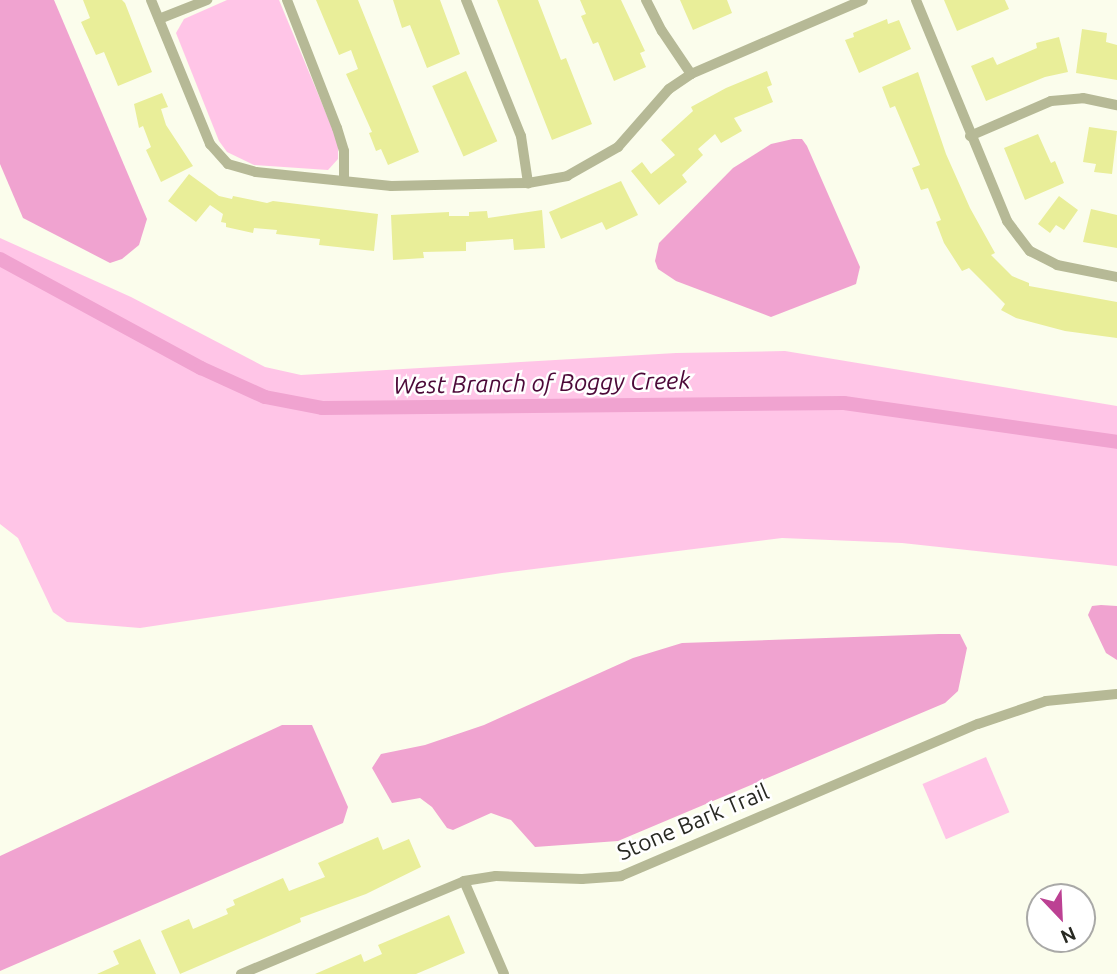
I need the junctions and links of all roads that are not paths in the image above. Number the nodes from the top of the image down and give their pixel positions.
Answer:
1 (151, 0) edge
2 (207, 0) edge
3 (286, 0) edge
4 (466, 0) edge
5 (646, 0) edge
6 (863, 0) edge
7 (916, 0) edge
8 (159, 19) junction
9 (691, 74) junction
10 (1117, 105) edge
11 (970, 136) junction
12 (344, 181) junction
13 (528, 183) junction
14 (1117, 276) edge
15 (1117, 694) edge
16 (464, 881) junction
17 (241, 974) edge
18 (504, 974) edge

1 - 8 street
2 - 8 street
3 - 12 street
4 - 13 street
5 - 9 street
6 - 9 street
7 - 11 street
8 - 12 street
9 - 13 street
10 - 11 street
11 - 14 street
12 - 13 street
15 - 16 street, Stone Bark Trail
16 - 17 street, Stone Bark Trail
16 - 18 street

